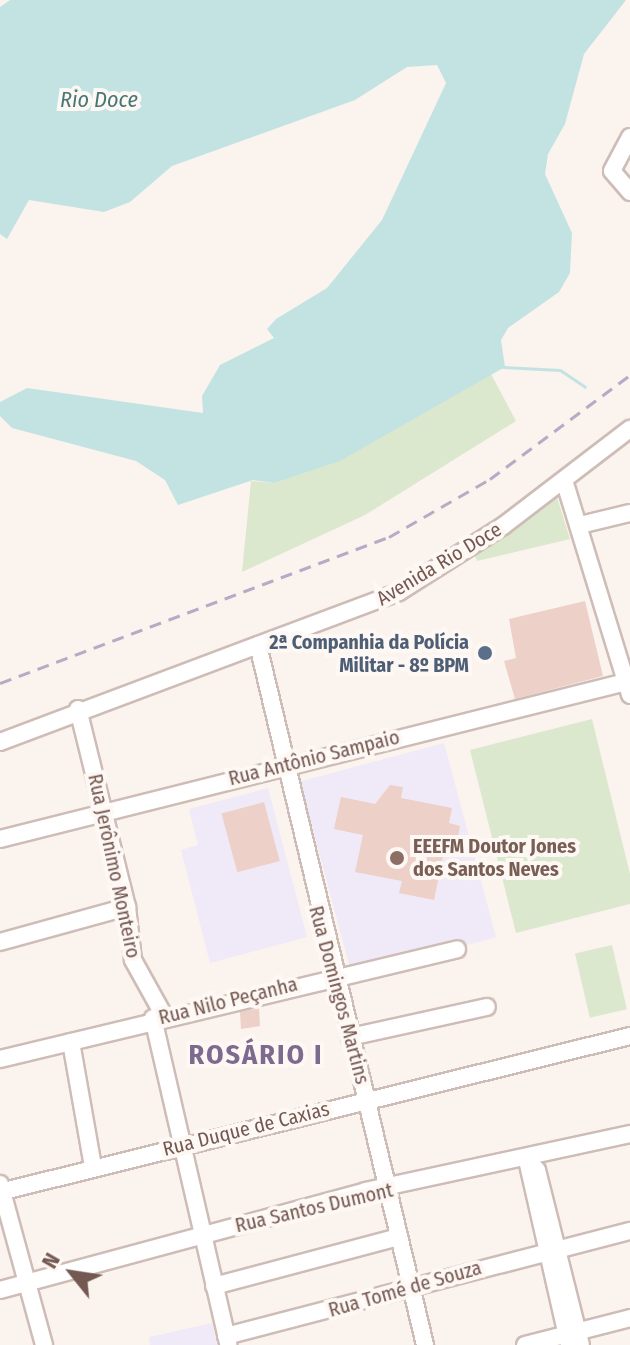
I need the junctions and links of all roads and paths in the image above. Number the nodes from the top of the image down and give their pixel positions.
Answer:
1 (630, 137) edge
2 (630, 192) edge
3 (630, 429) edge
4 (564, 480) junction
5 (630, 513) edge
6 (580, 525) junction
7 (258, 645) junction
8 (629, 686) edge
9 (78, 709) junction
10 (0, 742) edge
11 (283, 766) junction
12 (104, 810) junction
13 (0, 839) edge
14 (127, 907) junction
15 (0, 942) edge
16 (457, 949) dead end
17 (333, 975) junction
18 (487, 1007) dead end
19 (159, 1017) junction
20 (630, 1036) edge
21 (350, 1037) junction
22 (71, 1042) junction
23 (0, 1059) edge
24 (367, 1100) junction
25 (630, 1134) edge
26 (185, 1143) junction
27 (527, 1160) junction
28 (93, 1167) junction
29 (1, 1191) edge
30 (388, 1191) junction
31 (630, 1231) edge
32 (201, 1233) junction
33 (398, 1237) junction
34 (551, 1249) junction
35 (26, 1284) junction
36 (409, 1284) junction
37 (214, 1286) junction
38 (0, 1290) edge
39 (630, 1318) edge
40 (630, 1329) edge
41 (228, 1341) edge
42 (573, 1341) edge
43 (44, 1345) edge
44 (425, 1345) edge
45 (525, 1345) edge

1 - 2 street
3 - 4 street, Avenida Rio Doce
4 - 6 street
4 - 7 street, Avenida Rio Doce
5 - 6 street
6 - 8 street
7 - 9 street, Avenida Rio Doce
7 - 11 street, Rua Domingos Martins
8 - 11 street, Rua Antônio Sampaio
9 - 10 street, Avenida Rio Doce
9 - 12 street, Rua Jerônimo Monteiro
11 - 12 street, Rua Antônio Sampaio
11 - 17 street, Rua Domingos Martins
12 - 13 street, Rua Antônio Sampaio
12 - 14 street, Rua Jerônimo Monteiro
14 - 15 street
14 - 19 street, Rua Jerônimo Monteiro
16 - 17 street, Rua Nilo Peçanha
17 - 19 street, Rua Nilo Peçanha
17 - 21 street, Rua Domingos Martins
18 - 21 street
19 - 22 street, Rua Nilo Peçanha
19 - 26 street, Rua Jerônimo Monteiro
20 - 24 street, Rua Duque de Caxias
21 - 24 street, Rua Domingos Martins
22 - 23 street, Rua Nilo Peçanha
22 - 28 street
24 - 26 street, Rua Duque de Caxias
24 - 30 street, Rua Domingos Martins
25 - 27 street, Rua Santos Dumont
26 - 28 street, Rua Duque de Caxias
26 - 32 street, Rua Jerônimo Monteiro
27 - 30 street, Rua Santos Dumont
27 - 34 street
28 - 29 street, Rua Duque de Caxias
29 - 35 street
30 - 32 street, Rua Santos Dumont
30 - 33 street, Rua Domingos Martins
31 - 34 street, Rua Tomé de Souza
32 - 35 street, Rua Santos Dumont
32 - 37 street, Rua Jerônimo Monteiro
33 - 36 street, Rua Domingos Martins
33 - 37 street
34 - 36 street, Rua Tomé de Souza
34 - 42 street
35 - 38 street, Rua Santos Dumont
35 - 43 street
36 - 41 street, Rua Tomé de Souza
36 - 44 street, Rua Domingos Martins
37 - 41 street, Rua Jerônimo Monteiro
39 - 42 street
40 - 42 street
42 - 45 street

